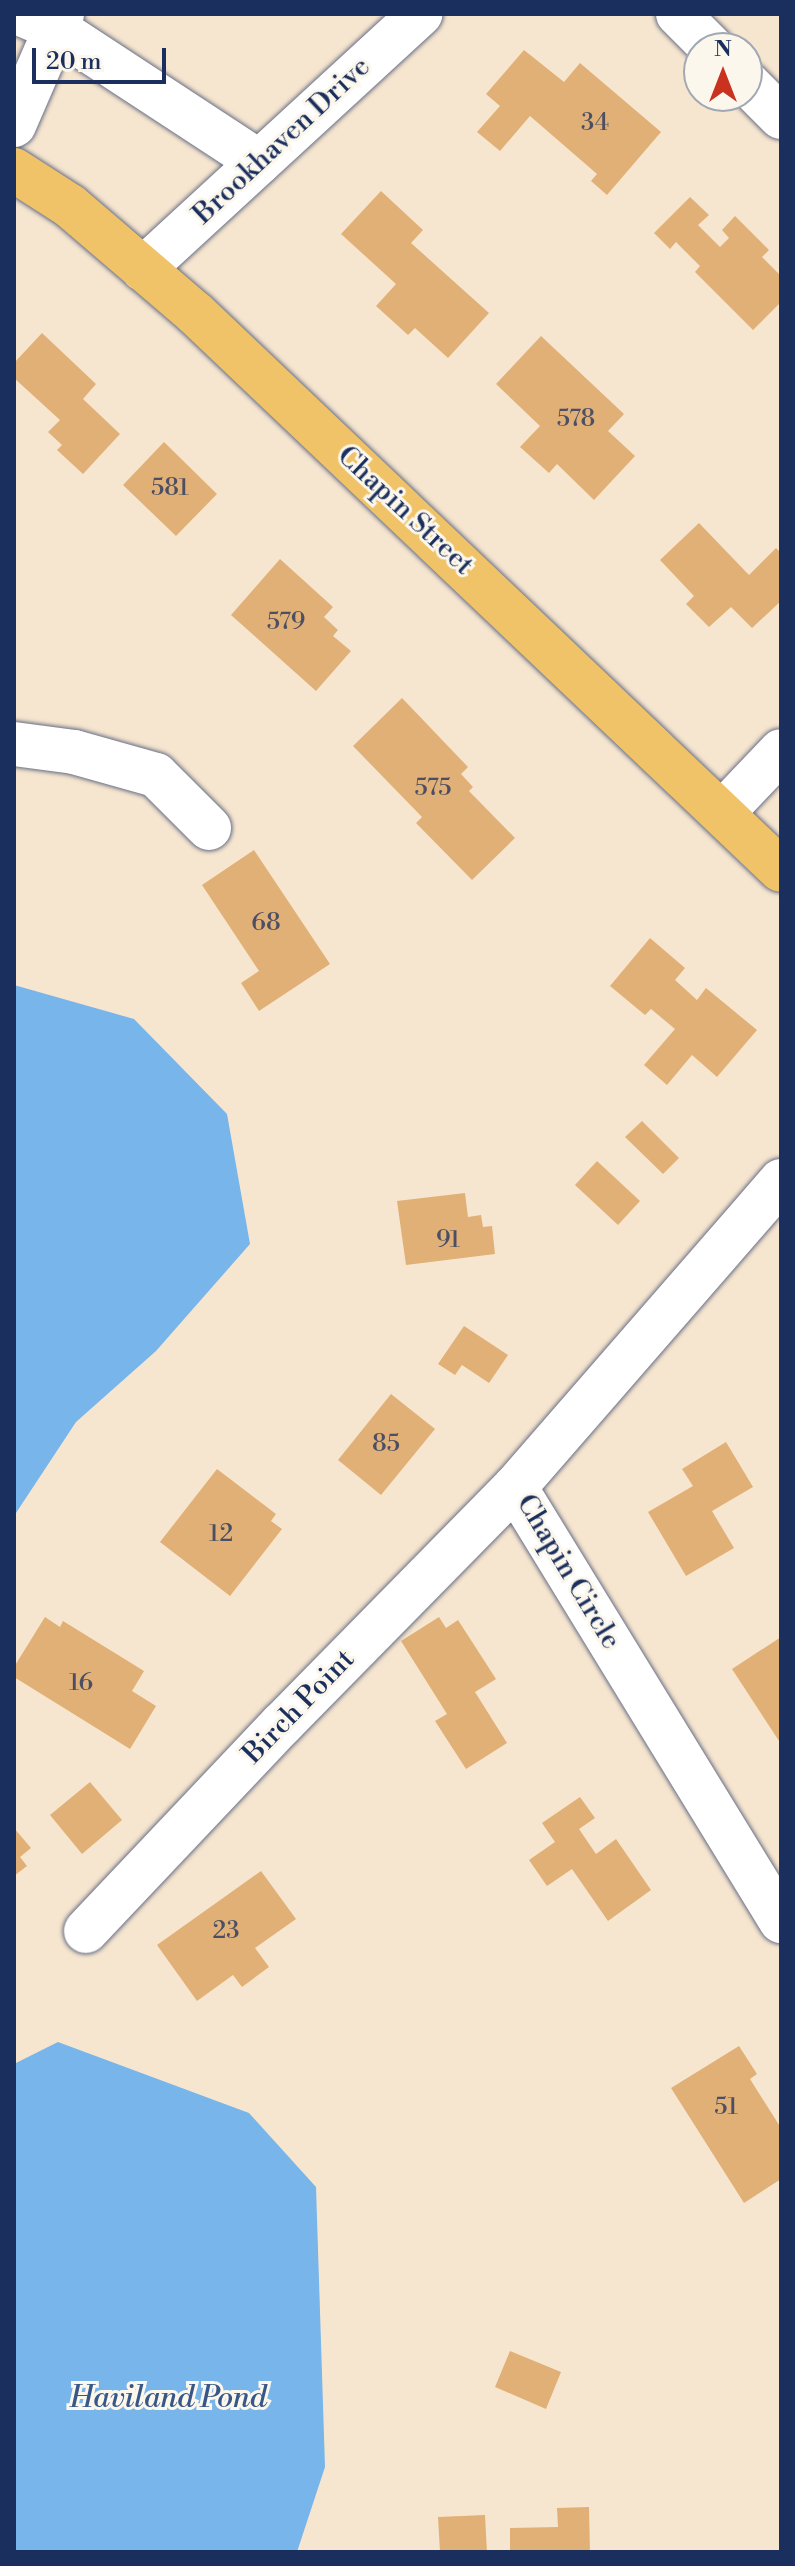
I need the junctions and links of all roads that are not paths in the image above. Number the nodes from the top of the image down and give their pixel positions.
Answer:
1 (420, 14) edge
2 (678, 14) edge
3 (46, 19) edge
4 (696, 32) edge
5 (763, 99) edge
6 (781, 117) edge
7 (14, 125) edge
8 (259, 162) junction
9 (14, 170) edge
10 (143, 269) junction
11 (14, 744) edge
12 (781, 751) edge
13 (723, 812) junction
14 (209, 828) dead end
15 (781, 870) edge
16 (781, 1181) edge
17 (515, 1487) junction
18 (781, 1921) edge
19 (86, 1931) dead end

1 - 8 street, Brookhaven Drive
2 - 4 street
3 - 7 street
3 - 8 street
5 - 6 street
8 - 10 street, Brookhaven Drive
9 - 10 main road, Chapin Street
10 - 13 main road, Chapin Street
11 - 14 street
12 - 13 street
13 - 15 main road, Chapin Street
16 - 17 street, Chapin Circle
17 - 18 street, Chapin Circle
17 - 19 street, Birch Point

